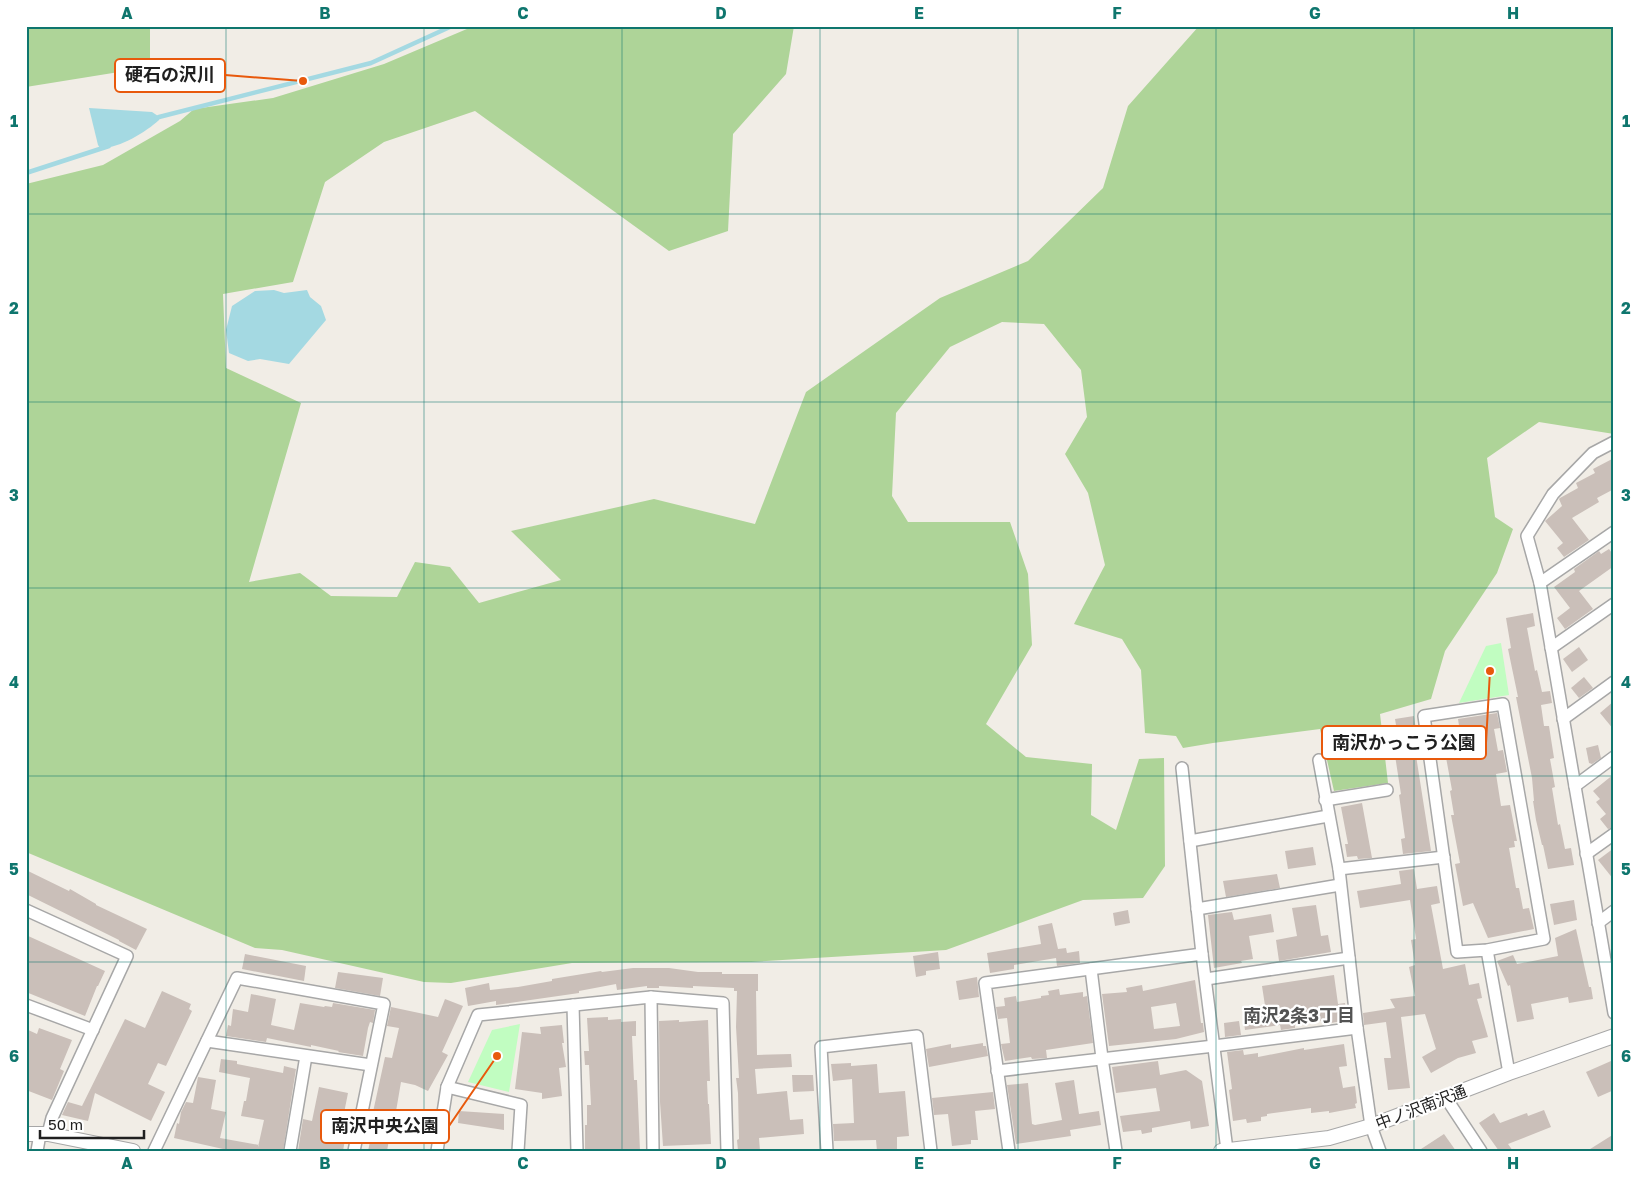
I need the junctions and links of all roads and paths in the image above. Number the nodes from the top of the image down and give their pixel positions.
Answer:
1 (1614, 442) edge
2 (1614, 532) edge
3 (1540, 583) junction
4 (1614, 604) edge
5 (1551, 648) junction
6 (1614, 682) edge
7 (1563, 719) junction
8 (1614, 757) edge
9 (1318, 760) dead end
10 (1182, 768) dead end
11 (1575, 786) junction
12 (1386, 790) dead end
13 (1326, 800) junction
14 (1328, 816) junction
15 (1614, 834) edge
16 (1190, 841) junction
17 (1586, 854) junction
18 (1444, 857) junction
19 (1338, 869) junction
20 (1340, 885) junction
21 (1197, 909) junction
22 (26, 910) edge
23 (1614, 912) edge
24 (1598, 923) junction
25 (1487, 950) junction
26 (1202, 954) junction
27 (1349, 958) junction
28 (1091, 969) junction
29 (1206, 979) junction
30 (651, 997) junction
31 (26, 1005) edge
32 (573, 1005) junction
33 (1613, 1007) edge
34 (1357, 1028) junction
35 (93, 1030) junction
36 (1614, 1036) edge
37 (207, 1041) junction
38 (1214, 1046) junction
39 (306, 1056) junction
40 (1102, 1058) junction
41 (371, 1065) junction
42 (998, 1071) junction
43 (1509, 1073) junction
44 (447, 1086) junction
45 (1446, 1098) junction
46 (1371, 1126) junction
47 (38, 1134) edge
48 (1273, 1148) edge
49 (1227, 1150) edge
50 (37, 1151) edge
51 (133, 1151) edge
52 (154, 1151) edge
53 (290, 1151) edge
54 (354, 1151) edge
55 (437, 1151) edge
56 (518, 1151) edge
57 (577, 1151) edge
58 (653, 1151) edge
59 (727, 1151) edge
60 (827, 1151) edge
61 (931, 1151) edge
62 (1008, 1151) edge
63 (1116, 1151) edge
64 (1221, 1151) edge
65 (1380, 1151) edge
66 (1481, 1151) edge

1 - 3 street
2 - 3 street
3 - 5 street
4 - 5 street
5 - 7 street
6 - 7 street
7 - 11 street
8 - 11 street
9 - 13 street
10 - 16 street
11 - 17 street
12 - 13 street
13 - 14 street
14 - 16 street
14 - 19 street
15 - 17 street
16 - 21 street
17 - 24 street
18 - 19 street
18 - 25 street
18 - 25 street
19 - 20 street
20 - 21 street
20 - 27 street
21 - 26 street
22 - 35 street
23 - 24 street
24 - 33 street
25 - 43 street
26 - 28 street
26 - 29 street
27 - 29 street
27 - 34 street
28 - 40 street
28 - 42 street
29 - 38 street
30 - 32 street
30 - 58 street
30 - 59 street
31 - 35 street
32 - 44 street
32 - 57 street
34 - 38 street
34 - 46 street
35 - 47 street
36 - 43 street, 中ノ沢南沢通
37 - 39 street
37 - 41 street
37 - 52 street
38 - 40 street
38 - 49 street
39 - 41 street
39 - 53 street
40 - 42 street
40 - 63 street
41 - 54 street
42 - 62 street
43 - 45 street, 中ノ沢南沢通
44 - 55 street
44 - 56 street
45 - 46 street, 中ノ沢南沢通
45 - 66 street
46 - 48 street, 中ノ沢南沢通
46 - 65 street
47 - 50 street
47 - 51 street
48 - 49 street, 中ノ沢南沢通
49 - 64 street, 中ノ沢南沢通
60 - 61 street

